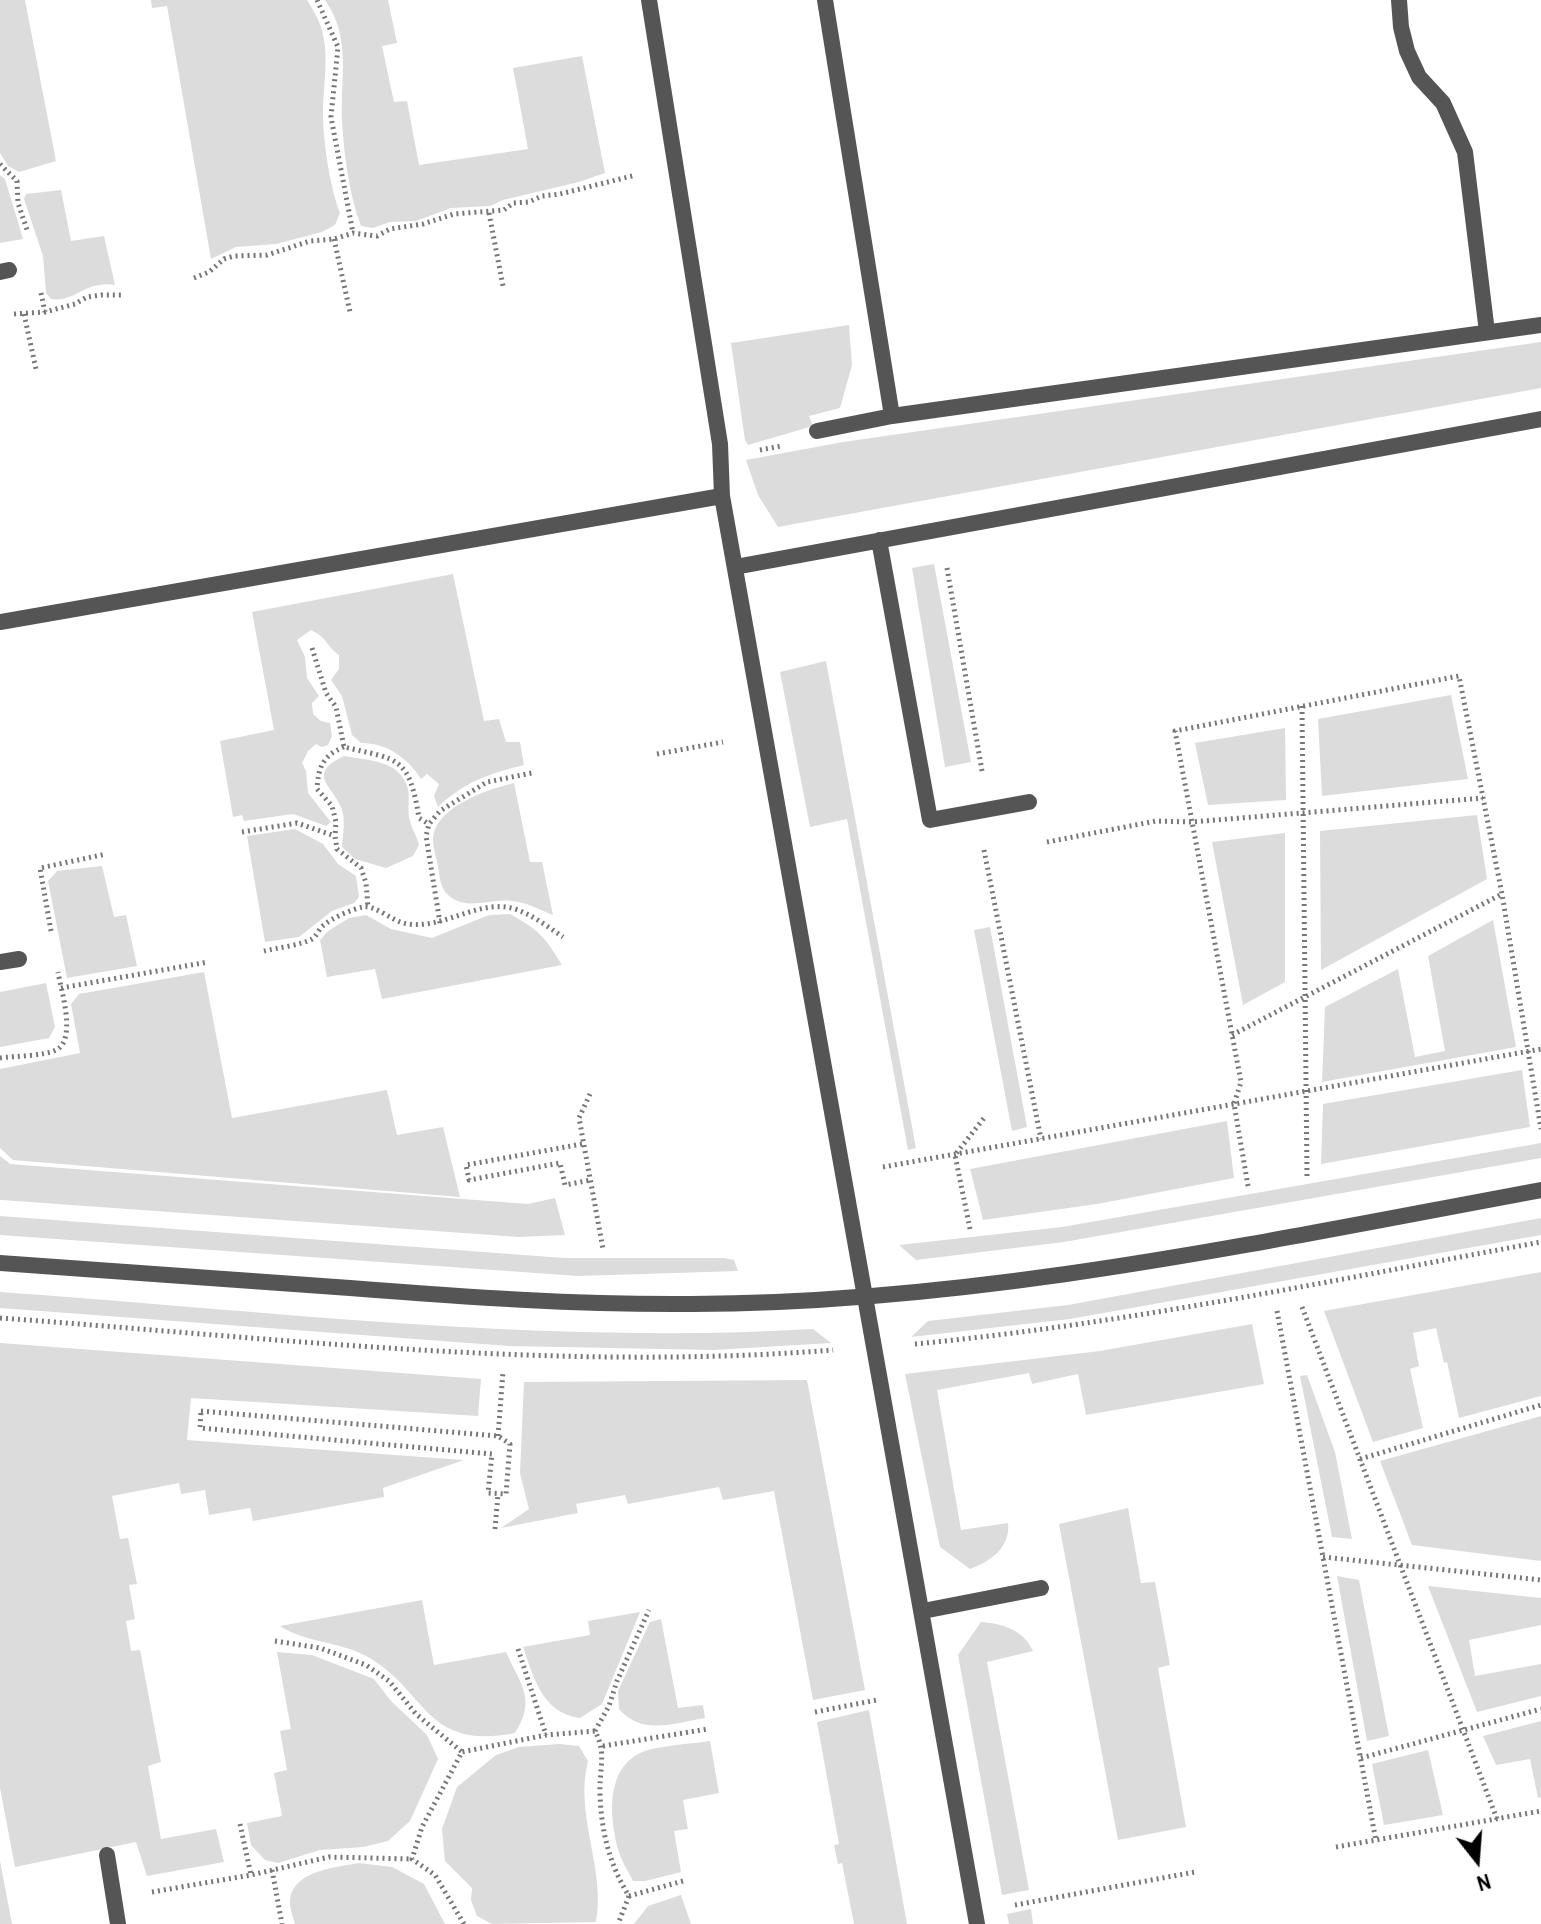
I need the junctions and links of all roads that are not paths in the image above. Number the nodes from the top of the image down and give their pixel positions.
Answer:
1 (649, 0) edge
2 (825, 0) edge
3 (1399, 0) edge
4 (1541, 325) edge
5 (1487, 332) junction
6 (892, 416) junction
7 (1541, 419) edge
8 (817, 431) road end
9 (722, 496) junction
10 (879, 540) junction
11 (735, 567) junction
12 (0, 622) edge
13 (1029, 802) dead end
14 (19, 959) dead end
15 (0, 962) edge
16 (1541, 1190) edge
17 (0, 1263) edge
18 (865, 1297) junction
19 (1041, 1588) dead end
20 (923, 1611) junction
21 (107, 1855) dead end
22 (118, 1924) edge
23 (977, 1924) edge

1 - 9 street
2 - 6 street
3 - 5 street
4 - 5 street
5 - 6 street
6 - 8 street
7 - 10 street
9 - 11 street
9 - 12 street
10 - 11 street
10 - 13 street
11 - 18 street
14 - 15 street
16 - 18 street
17 - 18 street
18 - 20 street
19 - 20 street
20 - 23 street
21 - 22 street

